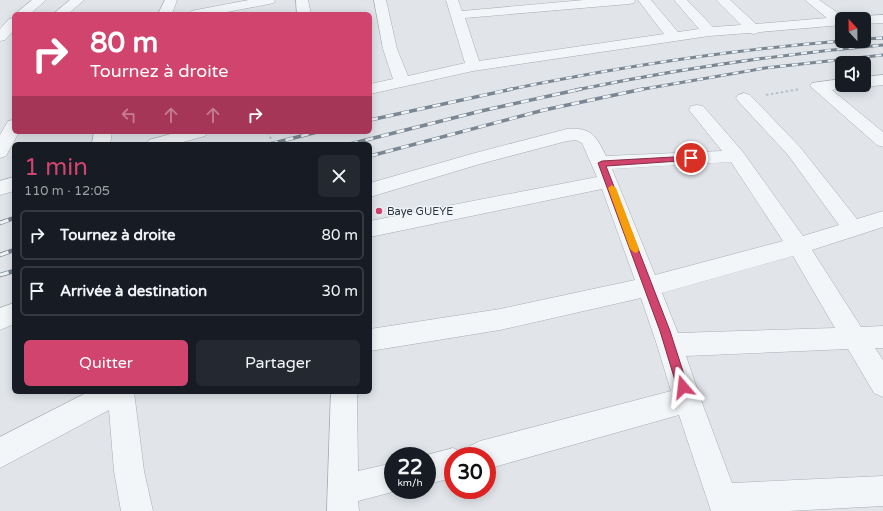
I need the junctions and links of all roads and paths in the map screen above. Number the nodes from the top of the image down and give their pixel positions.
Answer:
1 (40, 0) edge
2 (78, 0) edge
3 (171, 0) edge
4 (269, 0) edge
5 (302, 0) edge
6 (380, 0) edge
7 (452, 0) edge
8 (628, 0) edge
9 (644, 0) edge
10 (680, 0) edge
11 (722, 0) edge
12 (811, 0) edge
13 (253, 1) edge
14 (25, 12) edge
15 (63, 12) edge
16 (166, 12) edge
17 (223, 12) edge
18 (304, 12) edge
19 (457, 15) junction
20 (835, 17) edge
21 (883, 18) edge
22 (871, 19) edge
23 (835, 22) edge
24 (12, 24) edge
25 (754, 30) junction
26 (709, 32) junction
27 (0, 37) edge
28 (674, 37) junction
29 (12, 41) edge
30 (0, 44) edge
31 (473, 66) junction
32 (883, 80) edge
33 (871, 81) edge
34 (402, 82) junction
35 (835, 85) edge
36 (818, 86) junction
37 (372, 89) edge
38 (744, 98) joint
39 (697, 110) dead end
40 (12, 129) edge
41 (192, 134) edge
42 (883, 141) edge
43 (162, 142) edge
44 (0, 152) edge
45 (736, 156) junction
46 (605, 172) junction
47 (12, 185) edge
48 (0, 188) edge
49 (372, 189) edge
50 (883, 219) edge
51 (372, 229) edge
52 (853, 229) junction
53 (798, 246) junction
54 (649, 287) junction
55 (12, 315) edge
56 (0, 319) edge
57 (883, 337) edge
58 (856, 339) junction
59 (372, 340) edge
60 (670, 346) junction
61 (883, 384) edge
62 (111, 394) edge
63 (121, 394) edge
64 (344, 394) edge
65 (687, 400) junction
66 (496, 452) edge
67 (0, 453) edge
68 (384, 482) edge
69 (883, 491) edge
70 (342, 501) edge
71 (725, 505) edge
72 (137, 511) edge

1 - 14 street
2 - 15 street
3 - 16 street
4 - 13 street
5 - 18 street
6 - 34 street
7 - 19 street
8 - 19 street
9 - 28 street
10 - 26 street
11 - 25 street
12 - 20 street
13 - 17 street
19 - 31 street
21 - 22 street
23 - 25 street
24 - 27 street
25 - 26 street
26 - 28 street
28 - 31 street
29 - 30 street
31 - 34 street
32 - 33 street
34 - 37 street
35 - 36 street
36 - 38 path
36 - 42 street
38 - 52 street
39 - 45 street
40 - 44 street
41 - 43 street
45 - 46 street
45 - 53 street
46 - 49 street
46 - 51 street
46 - 54 street
47 - 48 street
50 - 52 street
52 - 53 street
53 - 54 street
53 - 58 street
54 - 59 street
54 - 60 street
55 - 56 street
57 - 58 street
58 - 60 street
58 - 61 street
60 - 65 street
62 - 67 street
63 - 72 street
64 - 70 street
65 - 66 street
65 - 71 street
68 - 70 street
69 - 71 street

